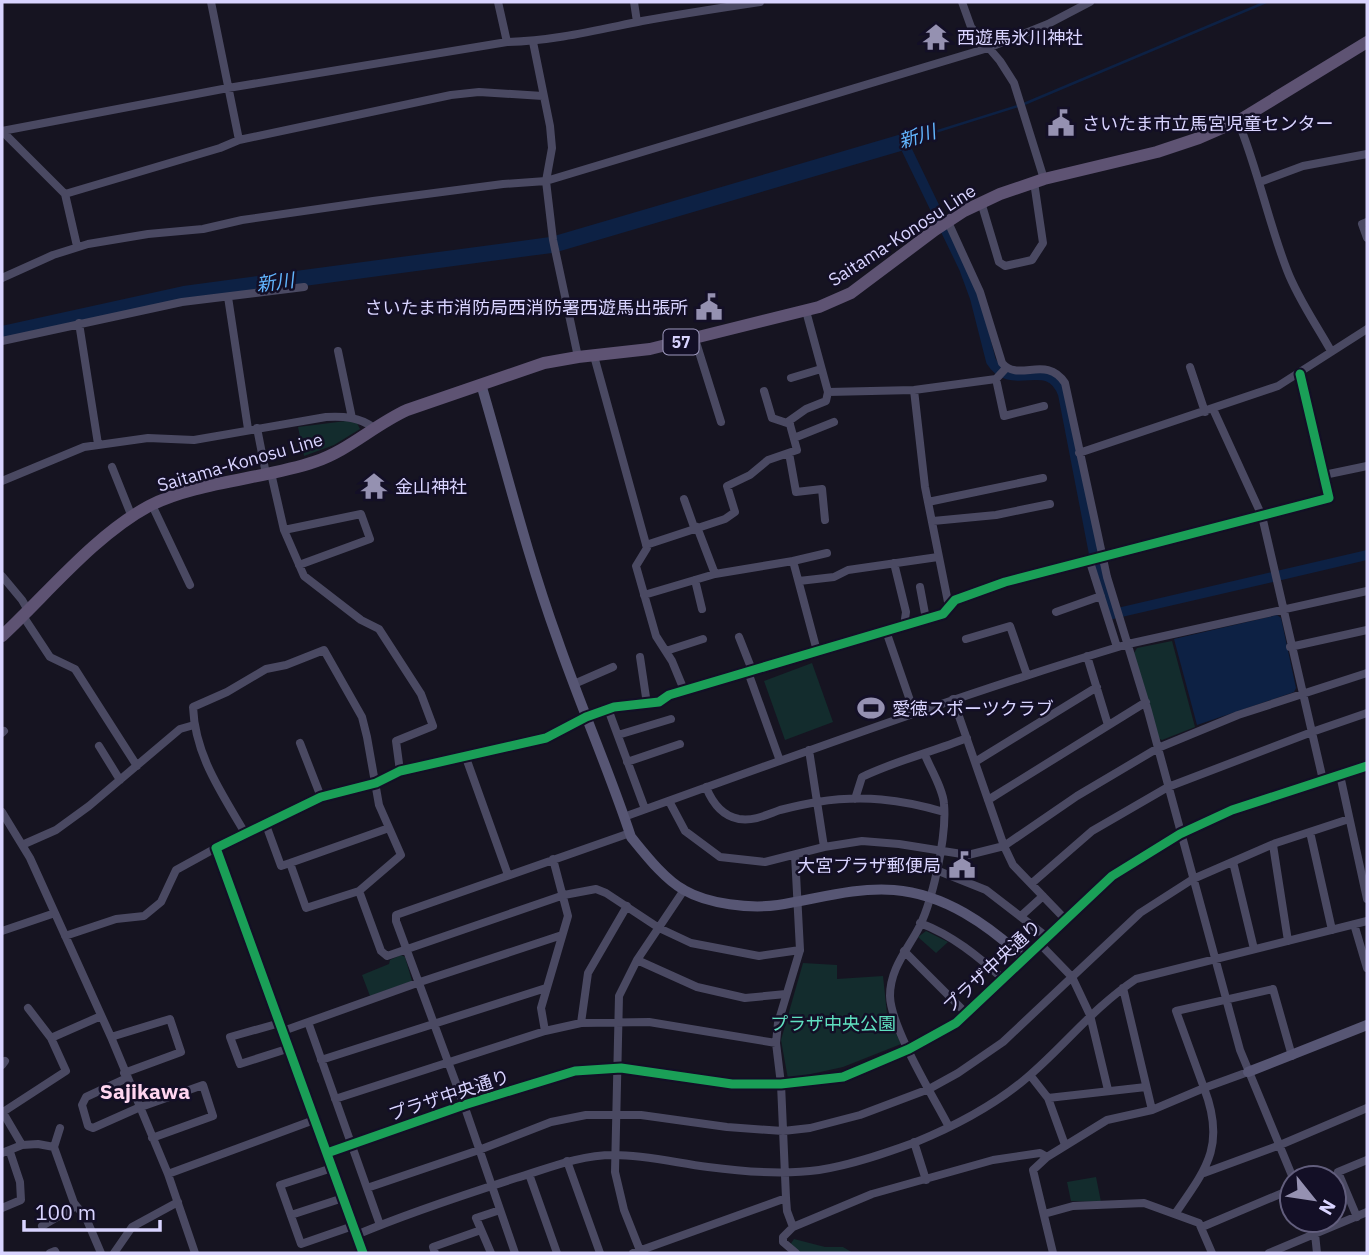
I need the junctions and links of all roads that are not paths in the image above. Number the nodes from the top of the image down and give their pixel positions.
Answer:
1 (211, 2) edge
2 (498, 2) edge
3 (634, 2) edge
4 (760, 2) edge
5 (962, 2) edge
6 (1090, 2) edge
7 (637, 22) junction
8 (507, 42) junction
9 (533, 42) junction
10 (1367, 42) edge
11 (988, 48) junction
12 (228, 88) junction
13 (543, 96) junction
14 (1238, 121) junction
15 (2, 131) edge
16 (239, 140) junction
17 (1367, 154) edge
18 (546, 181) junction
19 (1039, 181) junction
20 (1260, 182) junction
21 (65, 194) junction
22 (981, 202) junction
23 (948, 222) junction
24 (1367, 222) edge
25 (1367, 238) edge
26 (77, 246) junction
27 (2, 278) edge
28 (304, 287) dead end
29 (228, 297) junction
30 (806, 311) junction
31 (79, 323) junction
32 (1366, 330) edge
33 (695, 339) junction
34 (2, 341) edge
35 (1367, 343) edge
36 (338, 351) dead end
37 (1331, 351) junction
38 (594, 356) junction
39 (578, 357) junction
40 (1190, 367) dead end
41 (1006, 368) junction
42 (821, 369) junction
43 (1300, 374) junction
44 (791, 378) dead end
45 (996, 379) junction
46 (481, 384) junction
47 (914, 390) junction
48 (764, 391) dead end
49 (828, 392) junction
50 (1044, 406) dead end
51 (1209, 411) junction
52 (352, 418) junction
53 (720, 422) dead end
54 (834, 422) dead end
55 (790, 424) junction
56 (374, 428) junction
57 (253, 429) junction
58 (794, 438) junction
59 (98, 444) junction
60 (789, 453) junction
61 (1079, 453) junction
62 (112, 467) dead end
63 (1367, 467) edge
64 (268, 473) junction
65 (1324, 475) junction
66 (1043, 478) dead end
67 (2, 481) edge
68 (684, 499) dead end
69 (928, 502) junction
70 (1050, 504) dead end
71 (152, 505) junction
72 (1262, 516) junction
73 (132, 517) junction
74 (825, 520) dead end
75 (933, 521) junction
76 (696, 527) junction
77 (284, 530) junction
78 (646, 545) junction
79 (827, 553) dead end
80 (1102, 556) junction
81 (938, 557) junction
82 (1089, 559) junction
83 (793, 561) junction
84 (894, 564) junction
85 (299, 565) junction
86 (715, 574) junction
87 (2, 576) edge
88 (695, 580) junction
89 (799, 581) junction
90 (190, 585) dead end
91 (920, 587) dead end
92 (1367, 591) edge
93 (644, 595) junction
94 (1101, 596) junction
95 (949, 607) junction
96 (702, 609) dead end
97 (1283, 611) junction
98 (1056, 612) dead end
99 (26, 614) junction
100 (926, 619) junction
101 (904, 626) junction
102 (1367, 630) edge
103 (886, 631) junction
104 (2, 636) edge
105 (739, 637) dead end
106 (703, 639) dead end
107 (966, 639) dead end
108 (1128, 644) junction
109 (1117, 647) junction
110 (1290, 647) junction
111 (817, 651) junction
112 (666, 652) junction
113 (1087, 656) junction
114 (640, 657) dead end
115 (613, 667) dead end
116 (750, 671) junction
117 (1367, 673) edge
118 (1027, 675) junction
119 (574, 684) junction
120 (1097, 687) junction
121 (684, 691) junction
122 (1303, 695) junction
123 (953, 699) junction
124 (1146, 702) junction
125 (647, 704) junction
126 (608, 709) junction
127 (915, 712) junction
128 (1367, 713) edge
129 (586, 717) junction
130 (671, 719) dead end
131 (194, 724) junction
132 (1108, 725) junction
133 (1312, 732) junction
134 (618, 735) junction
135 (967, 738) junction
136 (300, 743) dead end
137 (680, 744) dead end
138 (99, 746) dead end
139 (1158, 748) junction
140 (809, 750) junction
141 (466, 755) junction
142 (925, 755) junction
143 (780, 761) junction
144 (627, 762) junction
145 (975, 762) junction
146 (137, 766) junction
147 (1367, 766) edge
148 (400, 771) junction
149 (1340, 775) junction
150 (120, 780) junction
151 (1323, 780) junction
152 (376, 783) junction
153 (706, 787) junction
154 (1168, 787) junction
155 (321, 797) junction
156 (855, 799) junction
157 (988, 800) junction
158 (669, 801) junction
159 (817, 802) junction
160 (645, 809) junction
161 (2, 812) edge
162 (944, 812) junction
163 (624, 817) junction
164 (1349, 819) junction
165 (266, 825) junction
166 (389, 828) junction
167 (1310, 832) junction
168 (245, 833) junction
169 (630, 833) junction
170 (1180, 834) junction
171 (22, 845) junction
172 (1273, 845) junction
173 (1004, 846) junction
174 (824, 847) junction
175 (216, 848) junction
176 (941, 851) junction
177 (795, 855) junction
178 (553, 859) junction
179 (1233, 862) junction
180 (290, 863) junction
181 (936, 870) junction
182 (508, 875) junction
183 (1193, 879) junction
184 (1031, 884) junction
185 (684, 890) junction
186 (359, 891) junction
187 (564, 895) junction
188 (1043, 896) junction
189 (929, 898) junction
190 (1367, 899) edge
191 (797, 901) junction
192 (627, 906) junction
193 (55, 913) junction
194 (1021, 916) junction
195 (1065, 919) junction
196 (1367, 921) edge
197 (920, 923) junction
198 (1354, 924) junction
199 (659, 928) junction
200 (1332, 930) junction
201 (2, 931) edge
202 (562, 935) junction
203 (65, 936) junction
204 (1043, 940) junction
205 (1288, 941) junction
206 (407, 949) junction
207 (800, 950) junction
208 (1254, 950) junction
209 (904, 951) junction
210 (1024, 958) junction
211 (1216, 959) junction
212 (637, 960) junction
213 (1367, 968) edge
214 (1072, 977) junction
215 (1003, 979) junction
216 (420, 982) junction
217 (546, 988) junction
218 (1123, 988) junction
219 (786, 994) junction
220 (1227, 1001) junction
221 (28, 1008) dead end
222 (966, 1013) junction
223 (1090, 1015) junction
224 (101, 1016) junction
225 (308, 1022) junction
226 (617, 1022) junction
227 (580, 1023) junction
228 (434, 1025) junction
229 (1367, 1025) edge
230 (282, 1027) junction
231 (545, 1031) junction
232 (111, 1037) junction
233 (51, 1038) junction
234 (776, 1043) junction
235 (290, 1048) junction
236 (909, 1049) junction
237 (1292, 1056) junction
238 (321, 1060) junction
239 (447, 1063) junction
240 (617, 1068) junction
241 (1248, 1072) junction
242 (1030, 1075) junction
243 (125, 1076) junction
244 (781, 1084) junction
245 (1146, 1087) junction
246 (1204, 1088) junction
247 (929, 1089) junction
248 (1108, 1090) junction
249 (1048, 1098) junction
250 (335, 1099) junction
251 (464, 1105) junction
252 (138, 1108) junction
253 (1367, 1108) edge
254 (1153, 1110) junction
255 (2, 1111) edge
256 (615, 1115) junction
257 (314, 1120) junction
258 (948, 1127) junction
259 (60, 1128) dead end
260 (783, 1131) junction
261 (152, 1138) junction
262 (914, 1142) junction
263 (351, 1144) junction
264 (22, 1145) junction
265 (1065, 1145) junction
266 (1280, 1145) junction
267 (54, 1147) junction
268 (480, 1150) junction
269 (6, 1153) edge
270 (327, 1153) junction
271 (614, 1155) junction
272 (1047, 1157) junction
273 (1367, 1160) edge
274 (567, 1161) junction
275 (1287, 1164) edge
276 (332, 1168) junction
277 (784, 1172) junction
278 (1204, 1172) junction
279 (168, 1174) junction
280 (529, 1174) junction
281 (926, 1180) junction
282 (491, 1186) junction
283 (368, 1188) junction
284 (1278, 1195) edge
285 (343, 1198) junction
286 (786, 1198) junction
287 (178, 1202) junction
288 (76, 1206) junction
289 (2, 1208) edge
290 (500, 1210) junction
291 (1367, 1212) edge
292 (1044, 1214) junction
293 (1175, 1214) junction
294 (291, 1215) junction
295 (1357, 1217) junction
296 (1348, 1221) edge
297 (380, 1225) junction
298 (42, 1226) dead end
299 (793, 1227) junction
300 (1202, 1227) junction
301 (355, 1230) junction
302 (481, 1230) junction
303 (1315, 1234) joint
304 (118, 1251) edge
305 (639, 1252) edge
306 (50, 1253) edge
307 (56, 1253) edge
308 (101, 1253) edge
309 (195, 1253) edge
310 (363, 1253) edge
311 (435, 1253) edge
312 (491, 1253) edge
313 (515, 1253) edge
314 (557, 1253) edge
315 (600, 1253) edge
316 (796, 1253) edge
317 (1053, 1253) edge
318 (1212, 1253) edge
319 (1269, 1253) edge
320 (1317, 1253) edge

1 - 12 street
2 - 8 street
3 - 7 street
4 - 7 street
5 - 11 street
6 - 11 street
7 - 9 street
8 - 9 street
8 - 12 street
9 - 13 street
10 - 14 main road, Saitama-Konosu Line / 57
11 - 18 street
11 - 19 street
12 - 15 street
12 - 16 street
13 - 16 street
13 - 18 street
14 - 19 main road, Saitama-Konosu Line / 57
14 - 20 street
15 - 21 street
16 - 21 street
17 - 20 street
18 - 26 street
18 - 39 street
19 - 22 main road, Saitama-Konosu Line / 57
19 - 22 street
20 - 37 street
21 - 26 street
22 - 23 main road, Saitama-Konosu Line / 57
23 - 30 main road, Saitama-Konosu Line / 57
23 - 41 street
24 - 25 street
26 - 27 street
28 - 29 street
29 - 31 street
29 - 57 street
30 - 33 main road, Saitama-Konosu Line / 57
30 - 42 street
31 - 34 street
31 - 59 street
32 - 35 street
32 - 37 street
33 - 38 main road, Saitama-Konosu Line / 57
33 - 53 street
36 - 52 street
37 - 43 street
38 - 39 main road, Saitama-Konosu Line / 57
38 - 78 street
39 - 46 main road, Saitama-Konosu Line / 57
40 - 51 street
41 - 45 street
41 - 61 street
42 - 44 street
42 - 49 street
43 - 51 street
43 - 65 street
45 - 47 street
45 - 50 street
46 - 56 main road, Saitama-Konosu Line / 57
46 - 119 street
47 - 49 street
47 - 69 street
48 - 55 street
49 - 55 street
51 - 61 street
51 - 72 street
52 - 56 street
52 - 57 street
54 - 58 street
55 - 58 street
56 - 64 main road, Saitama-Konosu Line / 57
57 - 59 street
57 - 64 street
58 - 60 street
59 - 67 street
60 - 74 street
60 - 76 street
61 - 80 street
62 - 73 street
63 - 65 street
64 - 71 main road, Saitama-Konosu Line / 57
64 - 77 street
65 - 72 street
66 - 69 street
68 - 76 street
69 - 75 street
70 - 75 street
71 - 73 main road, Saitama-Konosu Line / 57
71 - 90 street
72 - 80 street
72 - 97 street
73 - 99 main road, Saitama-Konosu Line / 57
75 - 81 street
76 - 78 street
76 - 86 street
77 - 85 street
77 - 85 street
78 - 93 street
79 - 83 street
80 - 82 street
80 - 108 street
81 - 84 street
81 - 95 street
82 - 94 street
82 - 95 street
83 - 86 street
83 - 89 street
84 - 89 street
84 - 101 street
85 - 148 street
86 - 88 street
87 - 99 street
88 - 93 street
88 - 96 street
89 - 111 street
91 - 100 street
92 - 97 street
93 - 112 street
94 - 98 street
94 - 109 street
95 - 100 street
97 - 108 street
97 - 110 street
99 - 104 main road, Saitama-Konosu Line / 57
99 - 146 street
100 - 101 street
101 - 103 street
102 - 110 street
103 - 111 street
103 - 127 street
105 - 116 street
106 - 112 street
107 - 118 street
108 - 109 street
108 - 124 street
109 - 113 street
110 - 122 street
111 - 116 street
112 - 121 street
113 - 118 street
113 - 120 street
114 - 125 street
115 - 119 street
116 - 121 street
116 - 143 street
117 - 122 street
118 - 123 street
119 - 129 street
120 - 132 street
120 - 145 street
121 - 125 street
122 - 133 street
122 - 139 street
123 - 127 street
123 - 135 street
124 - 132 street
124 - 139 street
125 - 126 street
126 - 129 street
126 - 134 street
127 - 140 street
128 - 133 street
129 - 141 street
129 - 163 street
130 - 134 street
131 - 146 street
131 - 152 street
131 - 168 street
132 - 157 street
133 - 151 street
133 - 154 street
134 - 144 street
135 - 142 street
135 - 145 street
136 - 155 street
137 - 144 street
138 - 150 street
139 - 154 street
139 - 173 street
140 - 143 street
140 - 159 street
141 - 148 street
141 - 182 street
142 - 156 street
142 - 162 street
143 - 153 street
144 - 160 street
145 - 157 street
146 - 150 street
147 - 149 street, プラザ中央通り
148 - 152 street
149 - 151 street, プラザ中央通り
149 - 164 street
150 - 171 street
151 - 170 street, プラザ中央通り
152 - 155 street
152 - 166 street
153 - 158 street
153 - 159 street
154 - 170 street
154 - 184 street
155 - 165 street
156 - 159 street
156 - 162 street
157 - 173 street
158 - 160 street
158 - 177 street
159 - 174 street
160 - 163 street
161 - 171 street
162 - 176 street
163 - 169 street
164 - 167 street
164 - 190 street
165 - 168 street
165 - 180 street
166 - 180 street
166 - 186 street
167 - 172 street
167 - 200 street
168 - 175 street
169 - 178 street
169 - 185 street
170 - 183 street
170 - 195 street, プラザ中央通り
171 - 193 street
172 - 179 street
172 - 205 street
173 - 176 street
173 - 184 street
174 - 176 street
174 - 177 street
175 - 203 street
175 - 230 street
176 - 181 street
177 - 191 street
178 - 182 street
178 - 187 street
179 - 183 street
179 - 208 street
180 - 186 street
181 - 189 street
181 - 194 street
182 - 206 street
183 - 211 street
183 - 214 street
184 - 188 street
185 - 191 street
185 - 199 street
186 - 206 street
187 - 192 street
187 - 202 street
187 - 206 street
188 - 194 street
188 - 195 street
189 - 191 street
189 - 197 street
189 - 210 street
191 - 207 street
192 - 199 street
192 - 227 street
193 - 201 street
193 - 203 street
194 - 204 street
195 - 204 street, プラザ中央通り
196 - 198 street
197 - 209 street
197 - 215 street
198 - 200 street
198 - 213 street
199 - 207 street
199 - 212 street
200 - 205 street
202 - 216 street
202 - 217 street
203 - 224 street
204 - 210 street, プラザ中央通り
204 - 214 street
205 - 208 street
206 - 216 street
207 - 219 street
208 - 211 street
209 - 222 street
209 - 236 street
210 - 215 street, プラザ中央通り
211 - 218 street
211 - 220 street
212 - 219 street
212 - 226 street
214 - 223 street
214 - 247 street
215 - 222 street, プラザ中央通り
216 - 225 street
216 - 228 street
217 - 228 street
217 - 231 street
218 - 223 street
218 - 245 street
219 - 234 street
220 - 237 street
220 - 241 street
220 - 246 street
221 - 233 street
222 - 236 street, プラザ中央通り
223 - 242 street
223 - 248 street
224 - 232 street
224 - 233 street
225 - 230 street
225 - 238 street
226 - 227 street
226 - 234 street
226 - 240 street
227 - 231 street
228 - 238 street
228 - 239 street
229 - 237 street
230 - 235 street
230 - 235 street
231 - 239 street
232 - 243 street
232 - 243 street
233 - 255 street
234 - 244 street
235 - 257 street
236 - 244 street, プラザ中央通り
236 - 247 street
237 - 241 street
238 - 250 street
239 - 250 street
239 - 251 street
240 - 244 street, プラザ中央通り
240 - 251 street, プラザ中央通り
240 - 256 street
241 - 246 street
241 - 266 street
242 - 249 street
242 - 258 street
243 - 252 street
243 - 252 street
244 - 260 street
245 - 248 street
245 - 254 street
246 - 254 street
246 - 278 street
247 - 258 street
247 - 260 street
248 - 249 street
249 - 265 street
250 - 263 street
251 - 263 street, プラザ中央通り
251 - 268 street
252 - 261 street
252 - 261 street
253 - 266 street
254 - 265 street
255 - 264 street
256 - 260 street
256 - 268 street
256 - 271 street
257 - 270 street
257 - 279 street
258 - 262 street
259 - 267 street
260 - 277 street
261 - 279 street
262 - 277 street
262 - 281 street
263 - 270 street, プラザ中央通り
263 - 283 street
264 - 267 street
264 - 269 street
265 - 272 street
266 - 275 street
266 - 278 street
267 - 288 street
268 - 282 street
268 - 283 street
269 - 289 street
270 - 276 street
271 - 274 street
271 - 277 street
271 - 305 street
272 - 281 street
272 - 292 street
273 - 295 street
274 - 280 street
274 - 315 street
276 - 285 street
276 - 294 street
277 - 286 street
278 - 293 street
279 - 287 street
280 - 282 street
280 - 314 street
281 - 299 street
282 - 290 street
282 - 297 street
283 - 297 street
284 - 300 street
285 - 294 street
285 - 301 street
286 - 299 street
286 - 305 street
287 - 304 street
287 - 309 street
288 - 298 street
288 - 308 street
290 - 302 street
290 - 313 street
291 - 295 street
292 - 293 street
292 - 317 street
293 - 300 street
294 - 301 street
295 - 296 street
297 - 301 street
299 - 316 street
300 - 318 street
301 - 310 street
302 - 311 street
302 - 312 street
303 - 319 street
303 - 320 street
306 - 307 street

